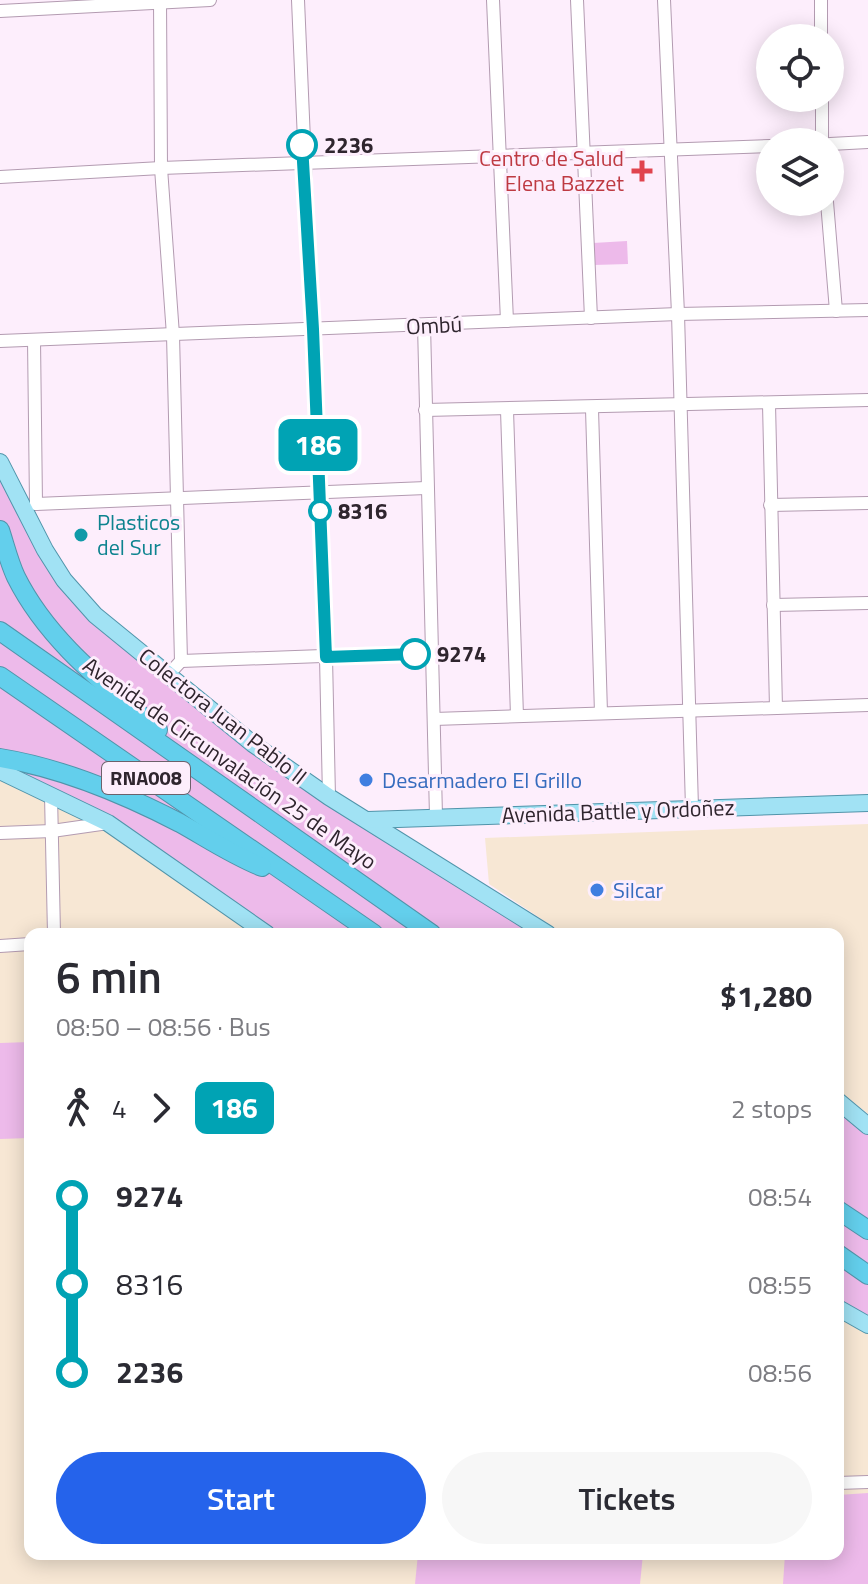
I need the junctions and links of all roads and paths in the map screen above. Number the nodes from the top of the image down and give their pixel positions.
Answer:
1 (210, 0) edge
2 (298, 0) edge
3 (493, 0) edge
4 (577, 0) edge
5 (664, 0) edge
6 (821, 0) edge
7 (160, 1) edge
8 (0, 11) edge
9 (821, 24) edge
10 (868, 142) edge
11 (844, 143) edge
12 (756, 147) edge
13 (669, 151) junction
14 (583, 154) junction
15 (499, 156) junction
16 (303, 164) junction
17 (161, 168) junction
18 (0, 177) edge
19 (828, 216) edge
20 (868, 310) edge
21 (836, 311) junction
22 (678, 314) junction
23 (591, 318) junction
24 (507, 321) junction
25 (424, 325) junction
26 (313, 329) junction
27 (173, 335) junction
28 (34, 340) junction
29 (0, 341) edge
30 (868, 400) edge
31 (769, 404) junction
32 (680, 406) junction
33 (592, 409) junction
34 (425, 410) junction
35 (507, 410) junction
36 (0, 462) edge
37 (426, 488) junction
38 (320, 493) junction
39 (177, 498) junction
40 (868, 503) edge
41 (770, 505) junction
42 (31, 508) junction
43 (0, 530) edge
44 (868, 603) edge
45 (773, 605) junction
46 (0, 631) edge
47 (432, 652) junction
48 (326, 657) junction
49 (181, 661) junction
50 (168, 675) junction
51 (0, 676) edge
52 (868, 705) edge
53 (776, 708) junction
54 (690, 711) junction
55 (601, 713) junction
56 (517, 716) junction
57 (434, 719) junction
58 (0, 758) edge
59 (0, 771) edge
60 (51, 795) junction
61 (329, 797) junction
62 (242, 802) junction
63 (868, 803) edge
64 (692, 808) junction
65 (436, 816) junction
66 (368, 820) junction
67 (108, 823) junction
68 (52, 831) junction
69 (0, 833) edge
70 (293, 880) junction
71 (54, 928) edge
72 (258, 928) edge
73 (365, 928) edge
74 (423, 928) edge
75 (539, 928) edge
76 (24, 944) edge
77 (0, 946) edge
78 (844, 1106) edge
79 (868, 1126) edge
80 (844, 1214) edge
81 (868, 1230) edge
82 (844, 1258) edge
83 (868, 1275) edge
84 (844, 1311) edge
85 (868, 1325) edge
86 (868, 1482) edge
87 (844, 1483) edge

1 - 7 street
2 - 16 street
3 - 15 street
4 - 14 street
5 - 13 street
6 - 9 street
7 - 8 street
7 - 17 street
10 - 11 street
12 - 13 street
13 - 14 street
13 - 22 street
14 - 15 street
14 - 23 street
15 - 16 street
15 - 24 street
16 - 17 street
16 - 26 street
17 - 18 street
17 - 27 street
19 - 21 street
20 - 21 street, Ombú
21 - 22 street, Ombú
22 - 23 street, Ombú
22 - 32 street
23 - 24 street, Ombú
24 - 25 street, Ombú
25 - 26 street, Ombú
25 - 34 street
26 - 27 street, Ombú
26 - 38 street
27 - 28 street, Ombú
27 - 39 street
28 - 29 street, Ombú
28 - 42 street
30 - 31 street
31 - 32 street
31 - 41 street
32 - 33 street
32 - 54 street
33 - 35 street
33 - 55 street
34 - 35 street
34 - 37 street
35 - 56 street
36 - 42 main road, Colectora Juan Pablo II
37 - 38 street
37 - 47 street
38 - 39 street
38 - 48 street
39 - 42 street
39 - 49 street
40 - 41 street
41 - 45 street
42 - 50 main road, Colectora Juan Pablo II
43 - 62 highway
44 - 45 street
45 - 53 street
46 - 62 highway, Avenida de Circunvalación 25 de Mayo / RNA008
47 - 48 street
47 - 57 street
48 - 49 street
48 - 61 street
49 - 50 street
50 - 61 main road, Colectora Juan Pablo II
51 - 70 highway, RNA008
52 - 53 street
53 - 54 street
54 - 55 street
54 - 64 street
55 - 56 street
56 - 57 street
57 - 65 street
58 - 70 highway
59 - 60 main road
60 - 67 main road
60 - 68 street
61 - 66 main road, Colectora Juan Pablo II
62 - 74 highway, Avenida de Circunvalación 25 de Mayo / RNA008
63 - 64 main road, Avenida Battle y Ordoñez
64 - 65 main road, Avenida Battle y Ordoñez
65 - 66 main road, Avenida Battle y Ordoñez
66 - 75 main road, Colectora Juan Pablo II
67 - 68 street
67 - 72 main road
68 - 69 street
68 - 71 street
70 - 73 highway, RNA008
76 - 77 street
78 - 79 main road
80 - 81 highway
82 - 83 highway
84 - 85 main road
86 - 87 street

